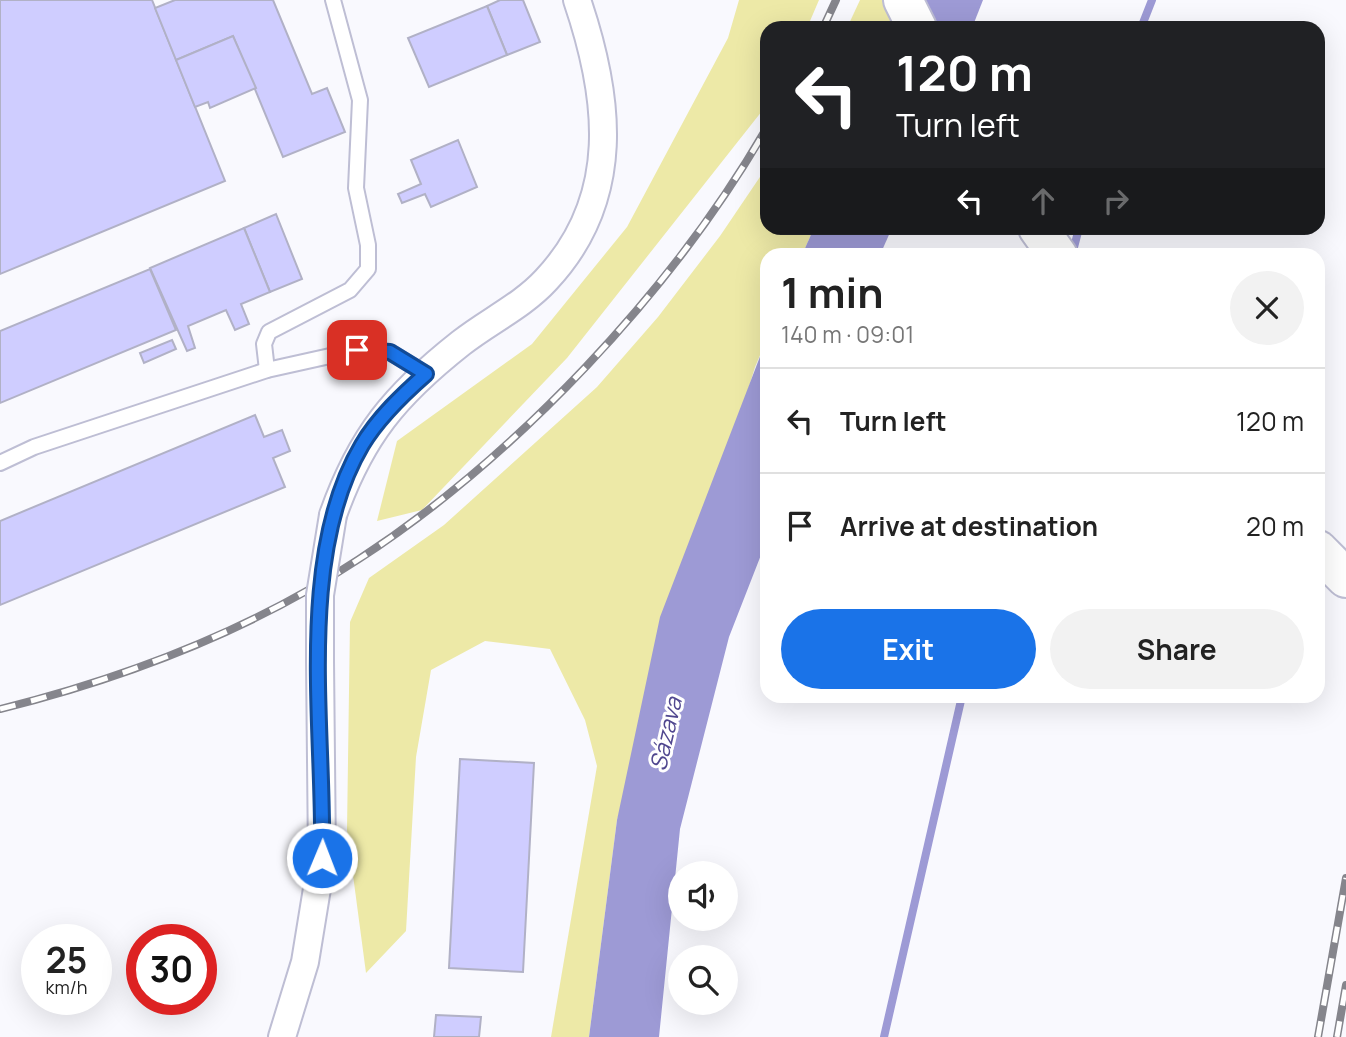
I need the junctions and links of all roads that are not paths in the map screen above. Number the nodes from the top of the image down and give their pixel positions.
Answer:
1 (333, 0) edge
2 (577, 0) edge
3 (903, 0) edge
4 (914, 21) edge
5 (267, 370) junction
6 (426, 374) junction
7 (0, 463) edge
8 (1325, 557) edge
9 (1346, 578) edge
10 (282, 1037) edge

1 - 5 lane
2 - 6 street
3 - 4 main road
5 - 6 lane
5 - 7 lane
6 - 10 street, bridge
8 - 9 main road

